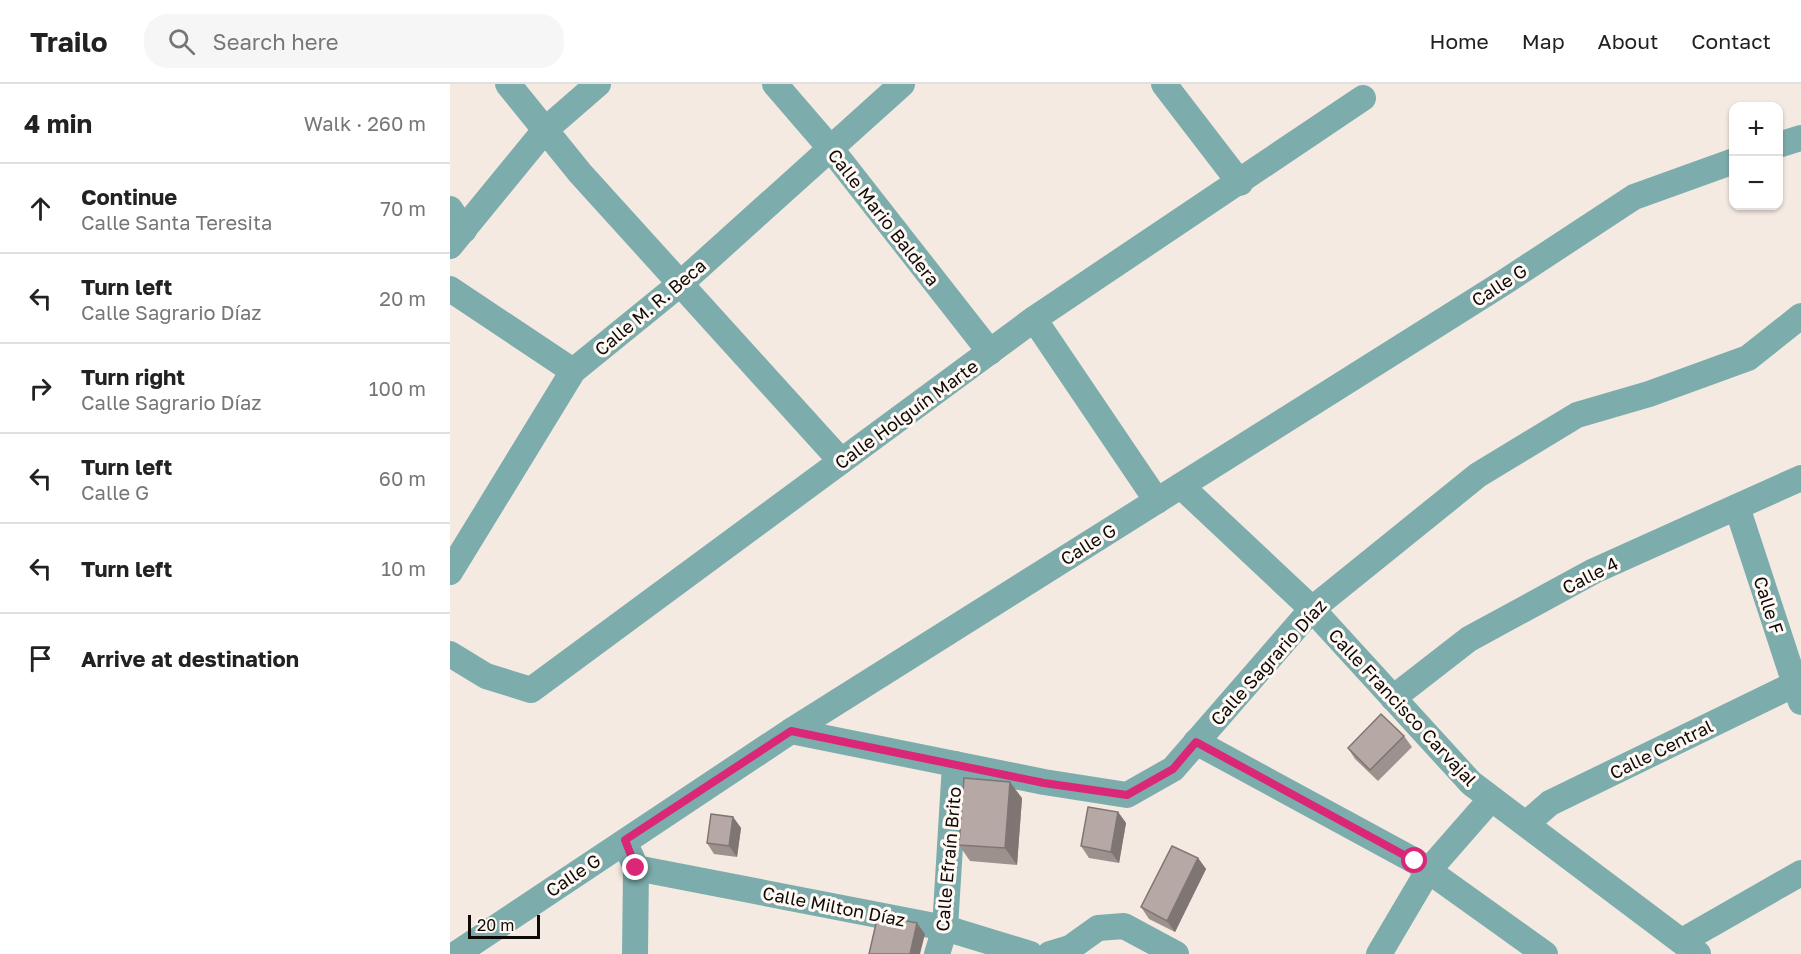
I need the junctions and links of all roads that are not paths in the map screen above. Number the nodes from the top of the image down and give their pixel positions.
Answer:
1 (508, 84) edge
2 (598, 84) edge
3 (775, 84) edge
4 (902, 84) edge
5 (1169, 86) edge
6 (1363, 98) dead end
7 (545, 130) junction
8 (1801, 138) edge
9 (1783, 145) edge
10 (831, 149) junction
11 (1729, 163) edge
12 (1240, 183) junction
13 (450, 209) edge
14 (457, 238) edge
15 (680, 284) junction
16 (450, 289) edge
17 (1801, 316) edge
18 (1034, 319) junction
19 (990, 352) junction
20 (573, 371) junction
21 (842, 461) junction
22 (1801, 478) edge
23 (1181, 486) junction
24 (1157, 501) junction
25 (1737, 507) junction
26 (450, 572) edge
27 (1312, 609) junction
28 (450, 654) edge
29 (1799, 689) edge
30 (1393, 698) junction
31 (791, 731) junction
32 (1196, 742) junction
33 (956, 764) junction
34 (1491, 799) junction
35 (1526, 824) junction
36 (625, 840) junction
37 (636, 868) junction
38 (1428, 871) junction
39 (1801, 873) edge
40 (945, 928) junction
41 (1690, 948) edge
42 (456, 954) edge
43 (635, 954) edge
44 (937, 954) edge
45 (1030, 954) edge
46 (1050, 954) edge
47 (1176, 954) edge
48 (1379, 954) edge
49 (1545, 954) edge

1 - 7 street
2 - 7 street
3 - 10 street, Calle Mario Baldera
4 - 10 street, Calle M. R. Beca
5 - 12 street
6 - 12 street, Calle Holguín Marte
7 - 14 street
7 - 15 street
8 - 9 street
10 - 15 street, Calle M. R. Beca
10 - 19 street, Calle Mario Baldera
11 - 23 street, Calle G
12 - 18 street, Calle Holguín Marte
13 - 14 street
15 - 20 street, Calle M. R. Beca
15 - 21 street
16 - 20 street
17 - 27 street, Calle Sagrario Díaz
18 - 19 street, Calle Holguín Marte
18 - 24 street
19 - 21 street, Calle Holguín Marte
20 - 26 street, Calle M. R. Beca
21 - 28 street, Calle Holguín Marte
22 - 25 street, Calle 4
23 - 24 street, Calle G
23 - 27 street, Calle Francisco Carvajal
24 - 31 street, Calle G
25 - 29 street, Calle F
25 - 30 street, Calle 4
27 - 30 street, Calle Francisco Carvajal
27 - 32 street, Calle Sagrario Díaz
29 - 35 street, Calle Central
30 - 34 street, Calle Francisco Carvajal
31 - 33 street, Calle Sagrario Díaz
31 - 36 street, Calle G
32 - 33 street, Calle Sagrario Díaz
32 - 38 street
33 - 40 street, Calle Efraín Brito
34 - 35 street, Calle Francisco Carvajal
34 - 38 street
35 - 41 street, Calle Francisco Carvajal
36 - 37 street
36 - 42 street, Calle G
37 - 40 street, Calle Milton Díaz
37 - 43 street
38 - 48 street
38 - 49 street
39 - 41 street
40 - 44 street, Calle Efraín Brito
40 - 45 street, Calle Milton Díaz
46 - 47 street

